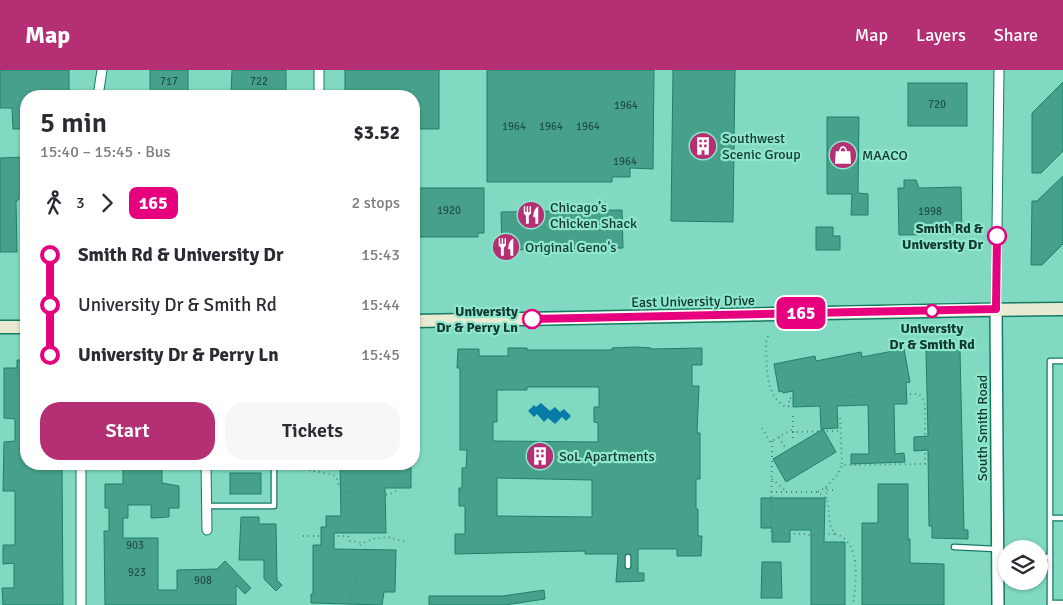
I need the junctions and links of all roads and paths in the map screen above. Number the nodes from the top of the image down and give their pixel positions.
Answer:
1 (102, 70) edge
2 (319, 70) edge
3 (999, 70) edge
4 (99, 90) edge
5 (319, 90) edge
6 (996, 309) junction
7 (1063, 309) edge
8 (420, 322) edge
9 (0, 327) edge
10 (20, 327) edge
11 (768, 336) dead end
12 (1063, 361) edge
13 (840, 414) dead end
14 (793, 416) dead end
15 (762, 428) dead end
16 (793, 430) junction
17 (841, 431) junction
18 (780, 437) junction
19 (772, 441) junction
20 (794, 441) dead end
21 (785, 447) dead end
22 (842, 465) junction
23 (81, 470) edge
24 (206, 470) edge
25 (274, 470) edge
26 (309, 470) dead end
27 (772, 478) junction
28 (826, 488) junction
29 (837, 490) dead end
30 (396, 491) dead end
31 (771, 492) junction
32 (787, 492) junction
33 (818, 492) junction
34 (827, 500) dead end
35 (207, 506) junction
36 (1050, 518) junction
37 (1063, 518) edge
38 (207, 530) dead end
39 (835, 534) junction
40 (303, 536) dead end
41 (1001, 540) edge
42 (404, 542) dead end
43 (361, 543) junction
44 (954, 547) dead end
45 (628, 557) dead end
46 (1049, 557) joint
47 (998, 558) edge
48 (628, 566) dead end
49 (1050, 567) joint
50 (999, 590) edge
51 (1063, 603) edge
52 (1050, 604) edge
53 (80, 605) edge
54 (350, 605) edge
55 (853, 605) edge
56 (998, 605) edge

1 - 4 street
2 - 5 street
3 - 6 street, South Smith Road
6 - 7 main road, East University Drive
6 - 8 main road, East University Drive
6 - 41 street, South Smith Road
9 - 10 main road
11 - 22 path
12 - 36 lane
13 - 17 path
14 - 16 path
15 - 19 path
16 - 17 path
16 - 18 path
16 - 20 path
17 - 22 path
18 - 19 path
18 - 21 path
19 - 27 path
22 - 28 path
23 - 53 street
24 - 35 street
25 - 35 lane
26 - 30 path
27 - 31 path
27 - 32 path
28 - 29 path
28 - 33 path
28 - 34 path
31 - 32 path
31 - 39 path
32 - 33 path
33 - 39 path
35 - 38 street
36 - 37 lane
36 - 46 lane
39 - 55 path
40 - 43 path
42 - 43 path
43 - 54 path
44 - 47 lane
45 - 48 lane
46 - 49 lane
49 - 52 lane
50 - 56 street, South Smith Road
51 - 52 lane

